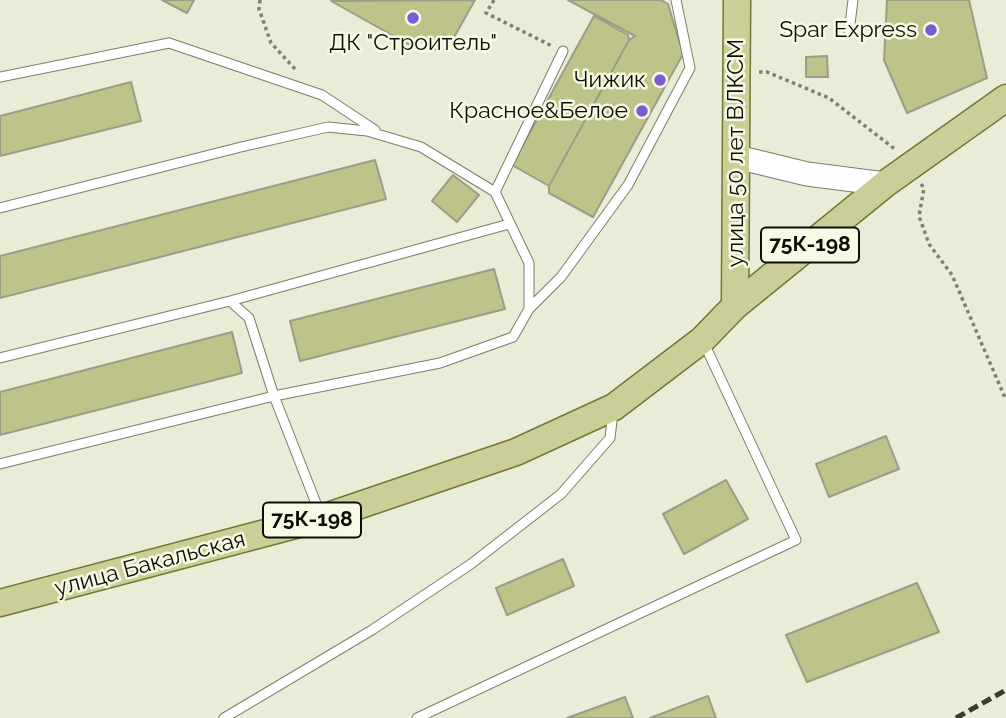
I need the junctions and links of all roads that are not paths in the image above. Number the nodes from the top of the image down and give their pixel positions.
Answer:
1 (676, 0) edge
2 (737, 0) edge
3 (853, 0) edge
4 (849, 32) dead end
5 (563, 51) road end
6 (0, 77) edge
7 (1006, 98) edge
8 (383, 135) junction
9 (737, 157) junction
10 (885, 184) junction
11 (495, 192) junction
12 (0, 208) edge
13 (509, 224) junction
14 (230, 301) junction
15 (735, 306) junction
16 (529, 310) junction
17 (702, 340) junction
18 (0, 358) edge
19 (274, 396) junction
20 (614, 407) junction
21 (0, 464) edge
22 (322, 518) junction
23 (0, 603) edge
24 (224, 718) edge
25 (417, 718) edge

1 - 16 lane
2 - 9 main road, улица 50 лет ВЛКСМ
3 - 4 lane
5 - 11 lane
6 - 8 lane
7 - 10 main road, 75К-198
8 - 11 lane
8 - 12 lane
9 - 10 main road
9 - 15 main road, улица 50 лет ВЛКСМ
10 - 15 main road, 75К-198
11 - 13 lane
13 - 14 lane
13 - 16 lane
14 - 18 lane
14 - 19 lane
15 - 17 main road, 75К-198
16 - 19 lane
17 - 20 main road, 75К-198
17 - 25 lane
19 - 21 lane
19 - 22 lane
20 - 22 main road, улица Бакальская / 75К-198
20 - 24 lane
22 - 23 main road, улица Бакальская / 75К-198

